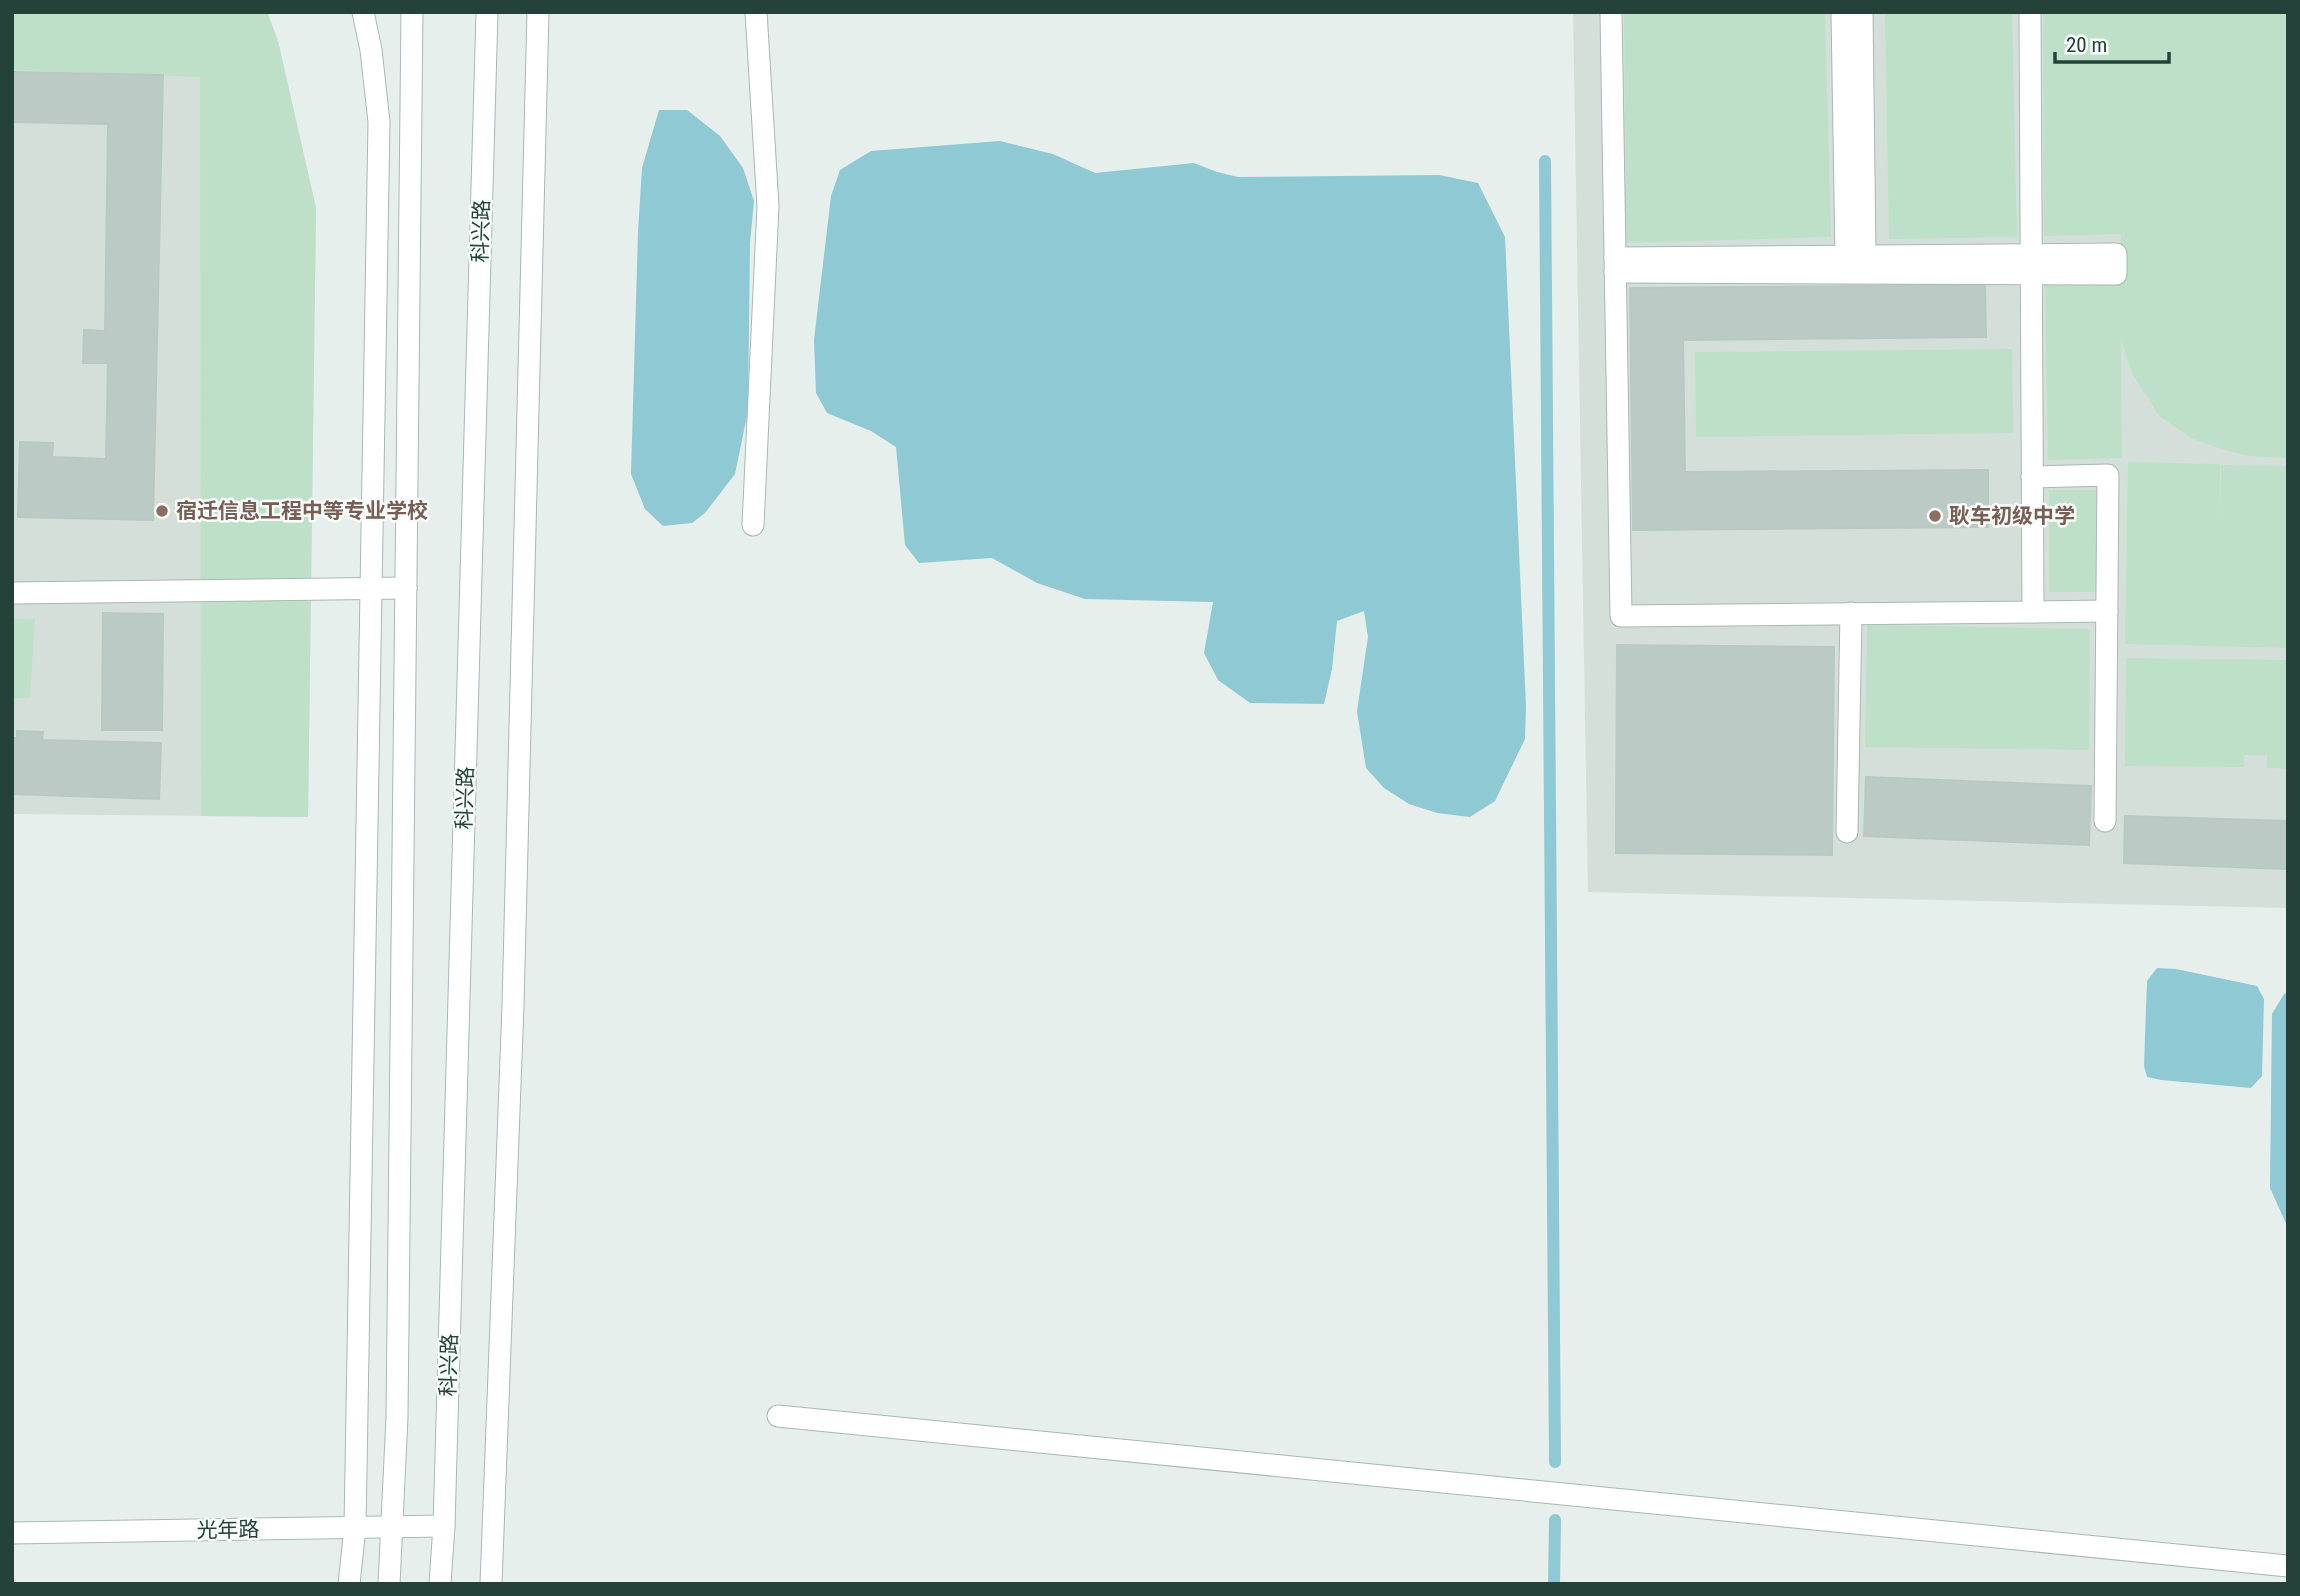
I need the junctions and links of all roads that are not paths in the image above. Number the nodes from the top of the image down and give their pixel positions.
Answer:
1 (363, 12) edge
2 (412, 12) edge
3 (487, 12) edge
4 (538, 12) edge
5 (756, 12) edge
6 (1611, 12) edge
7 (1842, 12) edge
8 (1862, 12) edge
9 (2029, 12) edge
10 (1855, 261) junction
11 (2031, 263) junction
12 (1615, 265) junction
13 (2032, 477) junction
14 (753, 525) dead end
15 (406, 588) junction
16 (371, 589) junction
17 (12, 593) edge
18 (2107, 611) junction
19 (2033, 612) junction
20 (1850, 614) junction
21 (2105, 821) dead end
22 (1847, 832) dead end
23 (778, 1416) dead end
24 (444, 1526) junction
25 (393, 1527) junction
26 (355, 1528) junction
27 (12, 1533) edge
28 (2288, 1566) edge
29 (349, 1584) edge
30 (389, 1584) edge
31 (440, 1584) edge
32 (491, 1584) edge

1 - 16 main road
2 - 15 main road
3 - 24 main road, 科兴路
4 - 32 main road
5 - 14 main road
6 - 12 main road
7 - 10 main road
8 - 10 main road
9 - 11 main road
10 - 11 main road
10 - 12 main road
11 - 13 main road
12 - 20 main road
13 - 18 main road
13 - 19 main road
15 - 16 main road
15 - 25 main road
16 - 17 main road
16 - 26 main road
18 - 19 main road
18 - 21 main road
19 - 20 main road
20 - 22 main road
23 - 28 main road
24 - 25 main road, 光年路
24 - 31 main road, 科兴路
25 - 26 main road, 光年路
25 - 30 main road
26 - 27 main road, 光年路
26 - 29 main road

